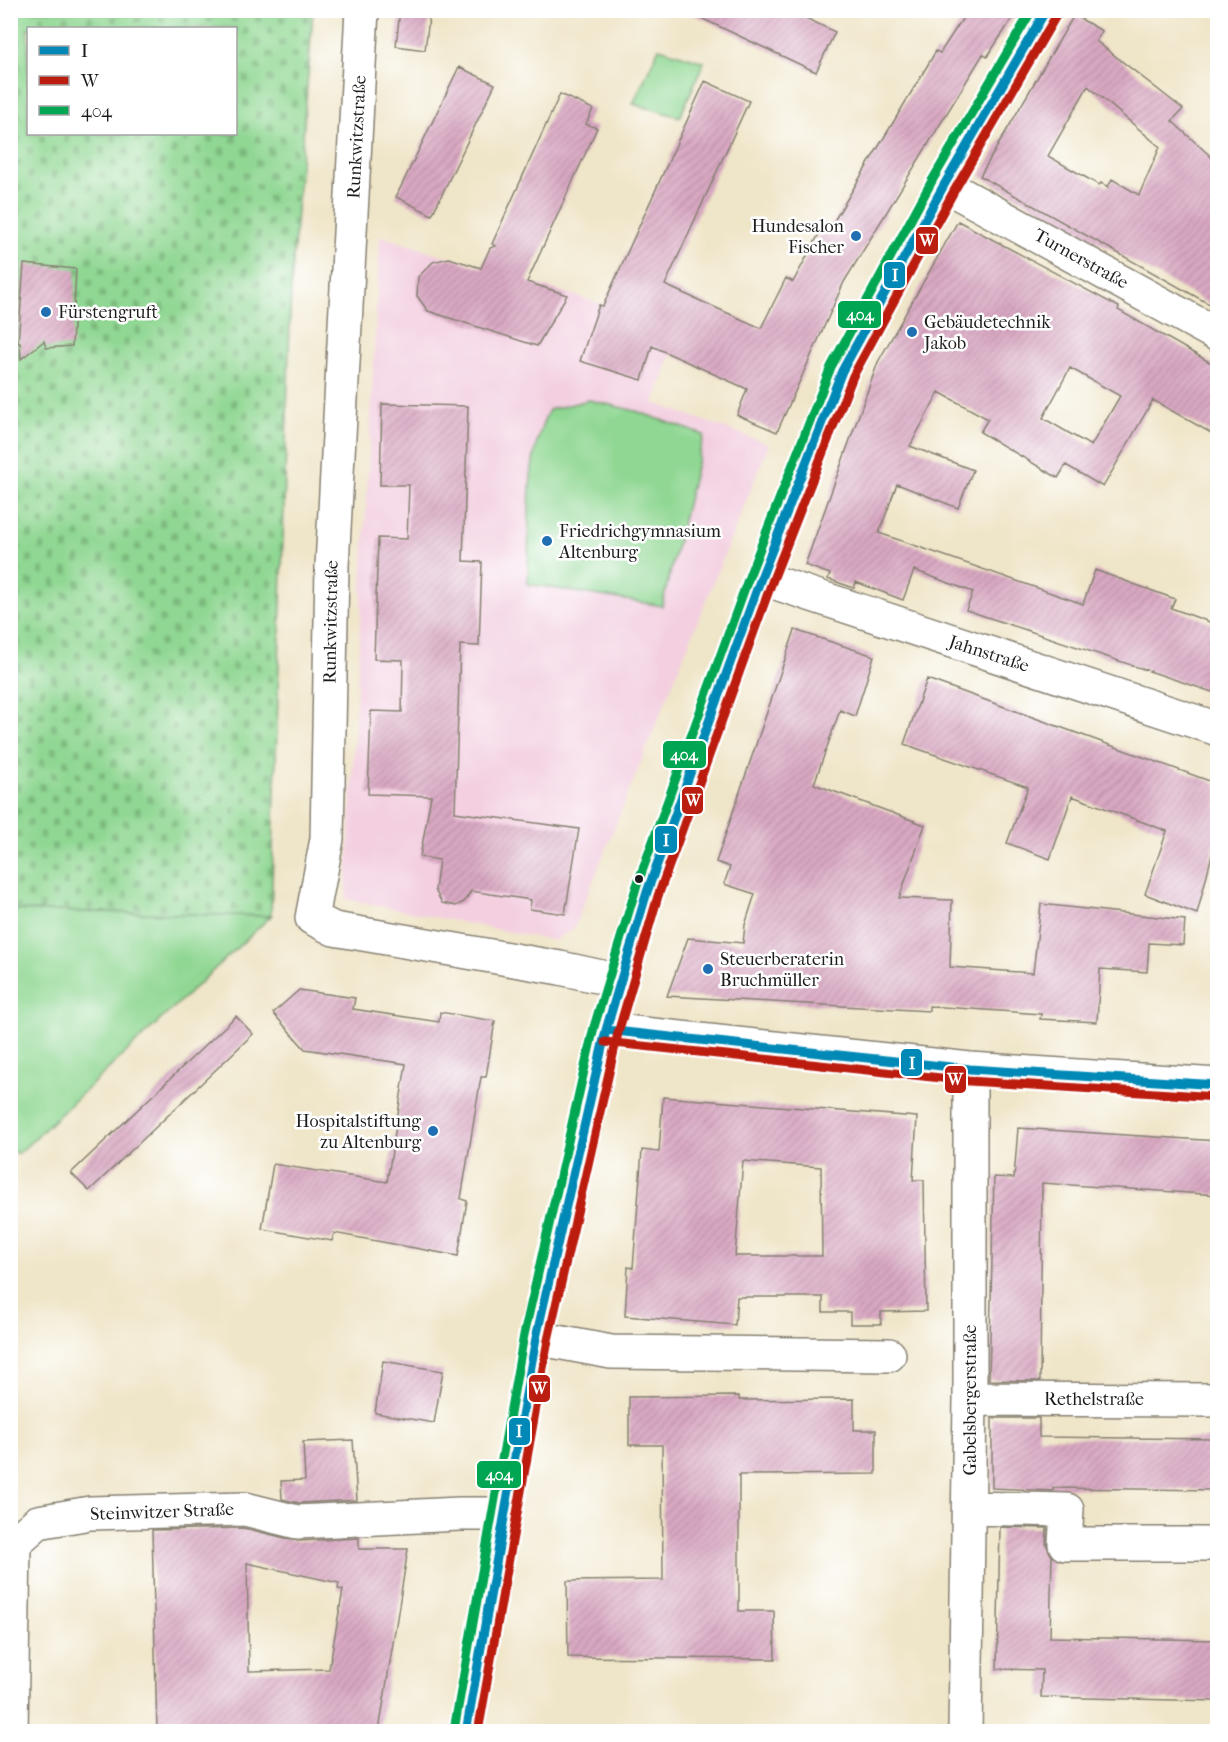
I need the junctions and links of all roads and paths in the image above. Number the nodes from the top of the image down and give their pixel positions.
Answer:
1 (362, 10) edge
2 (1046, 10) edge
3 (944, 185) junction
4 (1218, 335) edge
5 (760, 578) junction
6 (1218, 729) edge
7 (620, 981) junction
8 (606, 1030) junction
9 (970, 1069) junction
10 (1218, 1085) edge
11 (536, 1338) junction
12 (889, 1355) dead end
13 (970, 1399) junction
14 (1218, 1400) edge
15 (969, 1508) junction
16 (505, 1514) junction
17 (1218, 1544) edge
18 (11, 1731) edge
19 (466, 1731) edge
20 (965, 1731) edge

1 - 7 street, Runkwitzstraße
2 - 3 main road
3 - 4 street, Turnerstraße
3 - 5 main road
5 - 6 street, Jahnstraße
5 - 7 main road
7 - 8 main road
8 - 9 street
8 - 11 main road
9 - 10 street
9 - 13 street, Gabelsbergerstraße
11 - 12 street
11 - 16 main road
13 - 14 street, Rethelstraße
13 - 15 street, Gabelsbergerstraße
15 - 17 street
15 - 20 street, Gabelsbergerstraße
16 - 18 street, Steinwitzer Straße
16 - 19 main road

